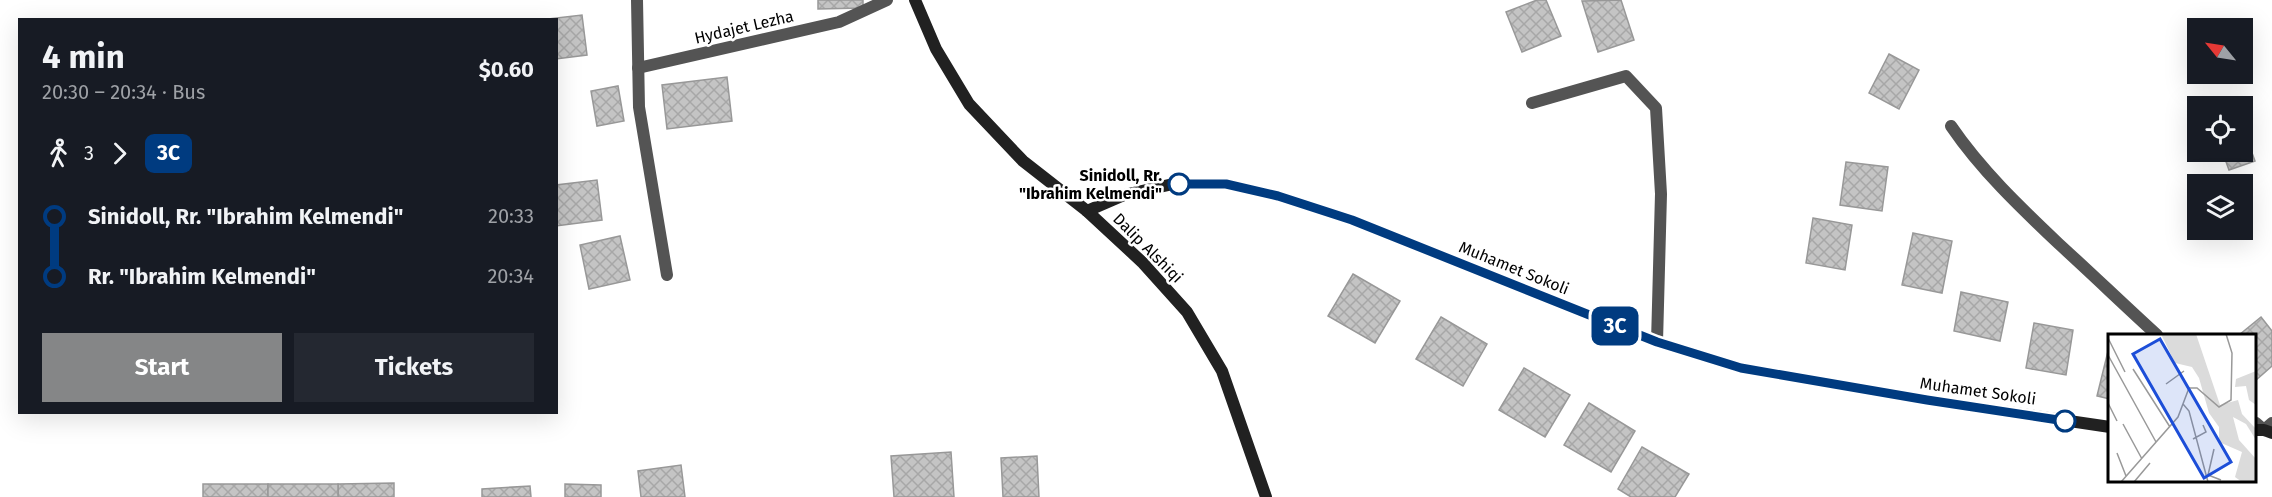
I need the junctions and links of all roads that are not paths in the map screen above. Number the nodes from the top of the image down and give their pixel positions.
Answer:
1 (637, 0) edge
2 (887, 0) edge
3 (915, 0) edge
4 (638, 68) junction
5 (1532, 103) dead end
6 (1951, 126) dead end
7 (1087, 211) junction
8 (667, 274) dead end
9 (2156, 334) edge
10 (1657, 342) junction
11 (2108, 427) edge
12 (1266, 497) edge

1 - 4 street
2 - 4 street, Hydajet Lezha
3 - 7 street, Dalip Alshiqi
4 - 8 street
5 - 10 street
6 - 9 street
7 - 10 street, Muhamet Sokoli
7 - 12 street, Dalip Alshiqi
10 - 11 street, Muhamet Sokoli

